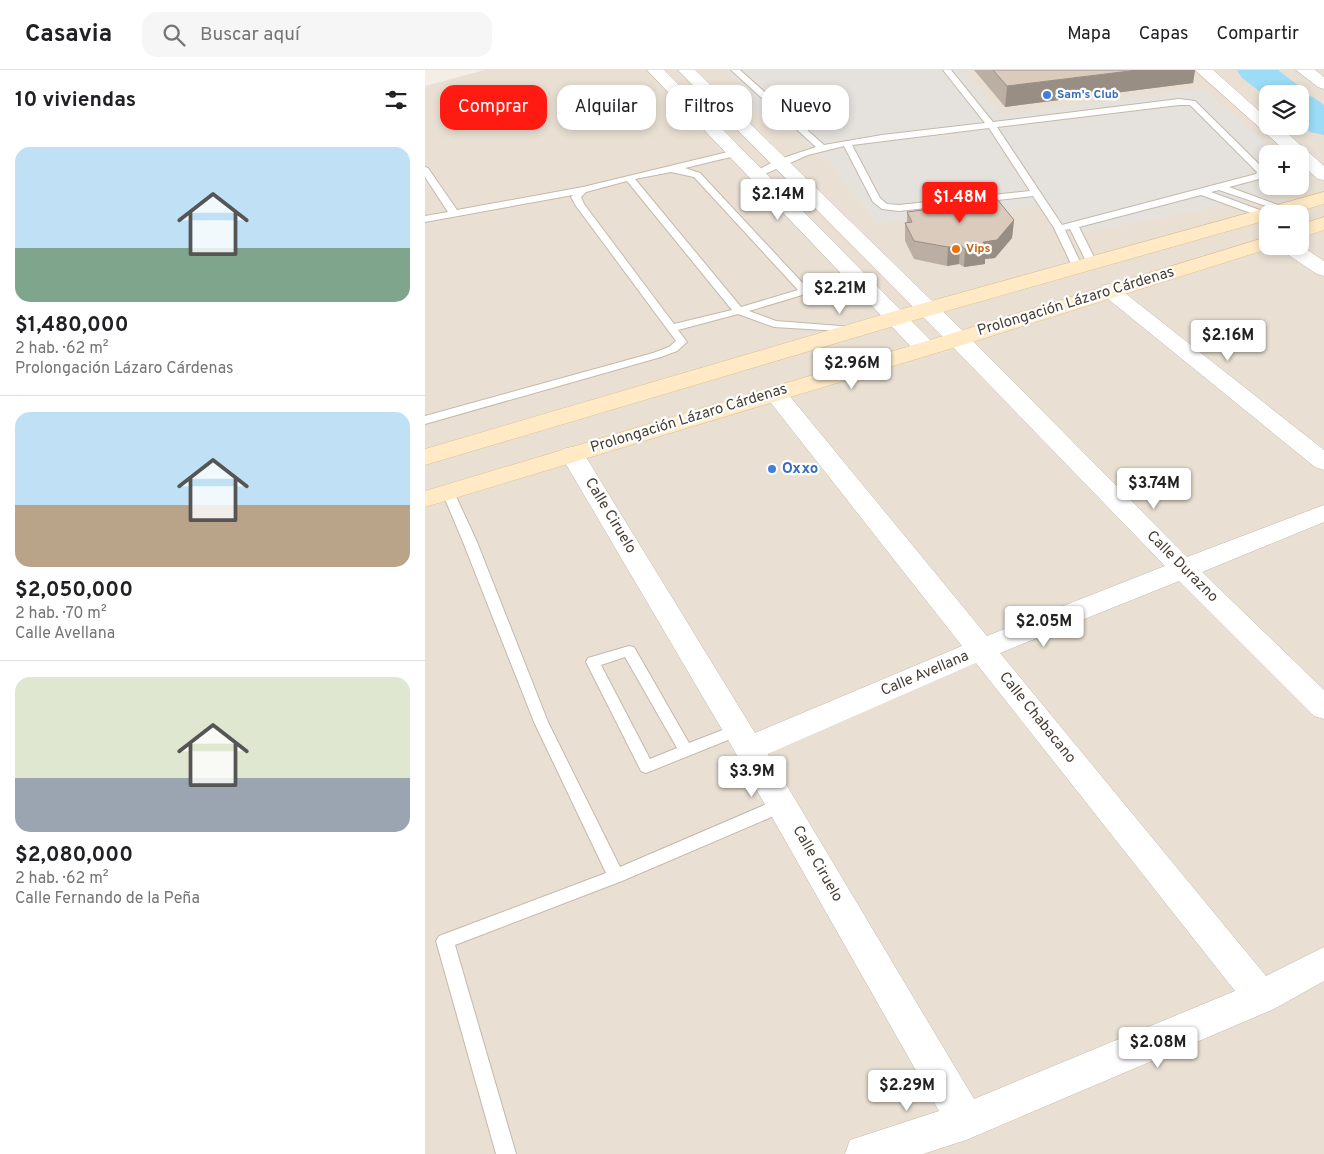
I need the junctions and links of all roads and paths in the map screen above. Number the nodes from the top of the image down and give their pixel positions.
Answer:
1 (655, 70) edge
2 (686, 70) edge
3 (735, 70) edge
4 (947, 70) edge
5 (1203, 70) edge
6 (1305, 70) edge
7 (1324, 84) edge
8 (1259, 118) edge
9 (991, 125) junction
10 (1278, 135) edge
11 (847, 143) junction
12 (822, 148) junction
13 (736, 153) junction
14 (779, 162) junction
15 (669, 168) junction
16 (425, 170) edge
17 (757, 174) junction
18 (1324, 174) edge
19 (629, 178) junction
20 (1219, 187) junction
21 (583, 190) junction
22 (1202, 192) junction
23 (1037, 194) junction
24 (1324, 198) edge
25 (1299, 205) edge
26 (1259, 207) edge
27 (1259, 209) edge
28 (454, 213) junction
29 (1259, 216) edge
30 (425, 219) edge
31 (1324, 223) edge
32 (1073, 226) junction
33 (1059, 228) junction
34 (1309, 229) edge
35 (1259, 245) edge
36 (1302, 255) edge
37 (1084, 264) junction
38 (1324, 270) edge
39 (1109, 290) junction
40 (928, 309) junction
41 (739, 311) junction
42 (896, 318) junction
43 (673, 328) junction
44 (853, 330) junction
45 (958, 339) junction
46 (925, 348) junction
47 (775, 393) junction
48 (425, 420) edge
49 (572, 454) junction
50 (425, 457) edge
51 (1324, 462) edge
52 (448, 492) junction
53 (425, 499) edge
54 (1324, 513) edge
55 (1183, 569) junction
56 (982, 649) junction
57 (1324, 708) edge
58 (744, 740) junction
59 (687, 751) junction
60 (782, 805) junction
61 (616, 876) junction
62 (1324, 963) edge
63 (1261, 997) junction
64 (966, 1121) junction
65 (920, 1146) edge
66 (506, 1154) edge
67 (864, 1154) edge

1 - 13 street
2 - 14 street, Calle Durazno
3 - 12 lane
4 - 9 lane
5 - 8 street
6 - 7 street
9 - 11 lane
9 - 20 lane
9 - 23 lane
10 - 18 street
11 - 12 lane
11 - 23 lane
12 - 14 lane
13 - 15 lane
13 - 17 street
14 - 17 lane
14 - 40 street, Calle Durazno
15 - 19 lane
15 - 41 lane
16 - 28 lane
17 - 42 street
19 - 21 lane
19 - 41 lane
20 - 22 lane
20 - 26 lane
21 - 28 lane
21 - 43 lane
22 - 27 lane
22 - 32 lane
23 - 33 lane
24 - 25 main road, Prolongación Lázaro Cárdenas
28 - 30 lane
29 - 37 main road, Prolongación Lázaro Cárdenas
31 - 34 main road
32 - 33 lane
32 - 37 lane
33 - 37 lane
35 - 39 main road, Prolongación Lázaro Cárdenas
36 - 38 street
37 - 40 main road, Prolongación Lázaro Cárdenas
39 - 45 main road, Prolongación Lázaro Cárdenas
39 - 51 street
40 - 42 main road, Prolongación Lázaro Cárdenas
40 - 45 street, Calle Durazno
41 - 43 lane
41 - 44 lane
42 - 44 main road, Prolongación Lázaro Cárdenas
42 - 46 street
43 - 48 lane
44 - 50 main road, Prolongación Lázaro Cárdenas
45 - 46 main road, Prolongación Lázaro Cárdenas
45 - 55 street, Calle Durazno
46 - 47 main road, Prolongación Lázaro Cárdenas
47 - 49 main road, Prolongación Lázaro Cárdenas
47 - 56 street, Calle Chabacano
49 - 52 main road, Prolongación Lázaro Cárdenas
49 - 58 street, Calle Ciruelo
52 - 53 main road, Prolongación Lázaro Cárdenas
52 - 61 lane
54 - 55 street, Calle Avellana
55 - 56 street, Calle Avellana
55 - 57 street, Calle Durazno
56 - 58 street, Calle Avellana
56 - 63 street, Calle Chabacano
58 - 59 lane
58 - 60 street, Calle Ciruelo
59 - 59 lane
60 - 61 lane
60 - 64 street, Calle Ciruelo
61 - 66 lane
62 - 63 street
63 - 64 street
64 - 65 street
65 - 67 street

